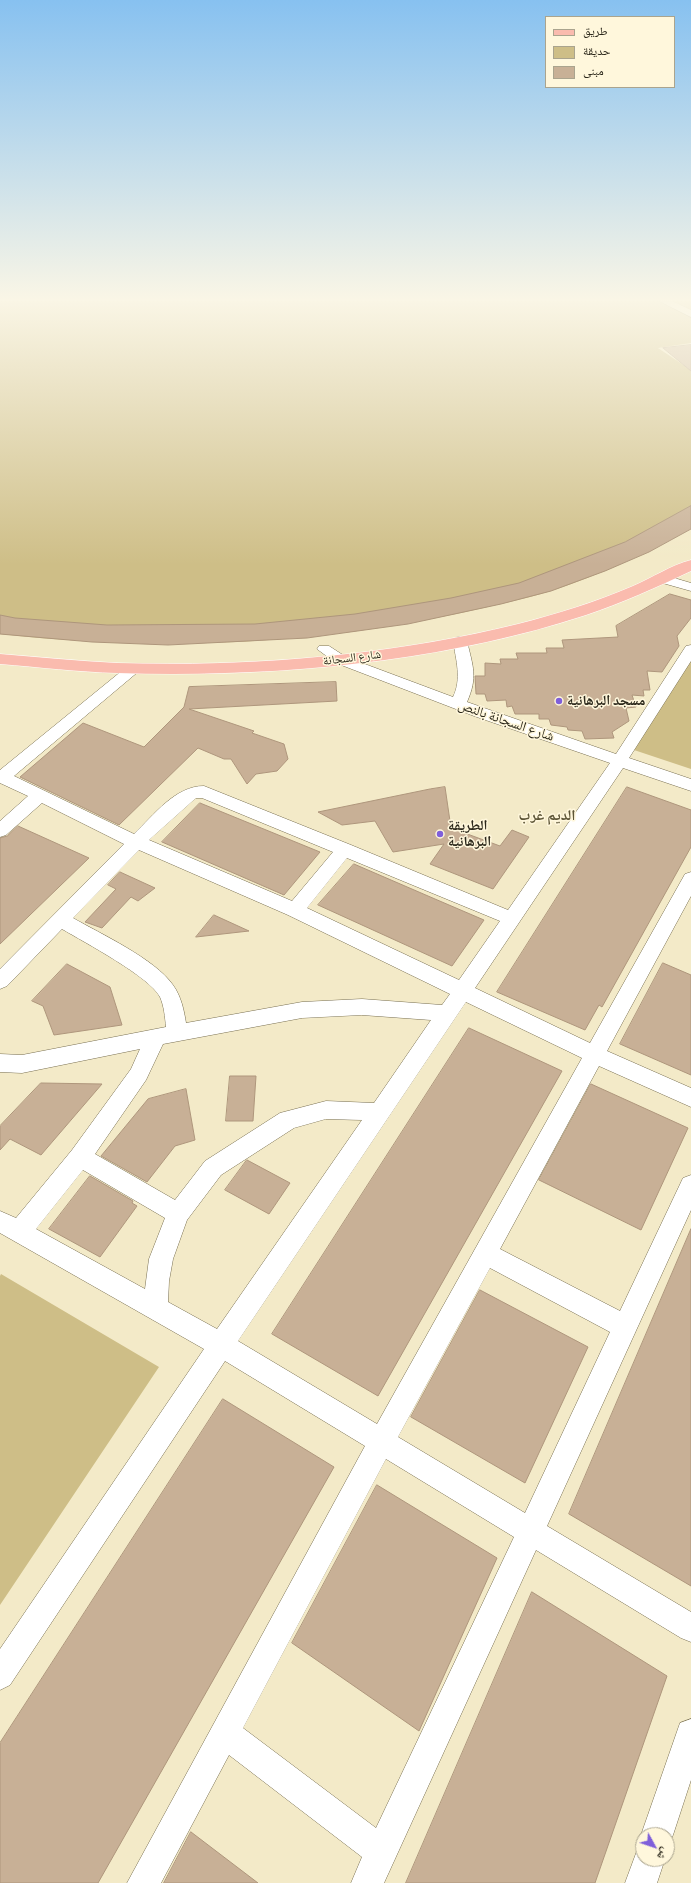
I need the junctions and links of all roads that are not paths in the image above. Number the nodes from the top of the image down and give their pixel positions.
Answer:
1 (691, 553) edge
2 (691, 565) edge
3 (664, 579) junction
4 (691, 587) edge
5 (460, 641) junction
6 (0, 647) edge
7 (324, 649) junction
8 (691, 649) edge
9 (0, 659) edge
10 (341, 660) junction
11 (134, 668) junction
12 (458, 704) junction
13 (620, 760) junction
14 (1, 776) edge
15 (691, 785) edge
16 (39, 796) junction
17 (0, 831) edge
18 (136, 842) junction
19 (346, 849) junction
20 (691, 879) edge
21 (684, 907) edge
22 (295, 910) junction
23 (60, 919) junction
24 (512, 919) junction
25 (0, 981) edge
26 (462, 990) junction
27 (447, 1013) junction
28 (177, 1032) junction
29 (156, 1037) junction
30 (595, 1055) junction
31 (0, 1063) edge
32 (691, 1098) edge
33 (380, 1112) junction
34 (80, 1157) junction
35 (691, 1185) edge
36 (178, 1214) junction
37 (10, 1227) edge
38 (485, 1254) junction
39 (156, 1308) junction
40 (625, 1327) junction
41 (221, 1345) junction
42 (382, 1442) junction
43 (530, 1531) junction
44 (691, 1628) edge
45 (0, 1675) edge
46 (225, 1733) junction
47 (691, 1734) edge
48 (660, 1827) edge
49 (382, 1852) junction
50 (646, 1867) edge
51 (143, 1883) edge
52 (368, 1883) edge
53 (641, 1883) edge

1 - 7 main road, شارع السجانة
2 - 3 main road, شارع السجانة
3 - 4 street
3 - 5 main road, شارع السجانة
5 - 10 main road, شارع السجانة
5 - 12 street
6 - 7 main road, شارع السجانة
7 - 10 street, شارع السجانة بالنص
8 - 13 street
9 - 11 main road, شارع السجانة
10 - 11 main road, شارع السجانة
10 - 12 street, شارع السجانة بالنص
11 - 14 street
12 - 13 street, شارع السجانة بالنص
13 - 15 street, شارع السجانة بالنص
13 - 24 street
14 - 16 street
16 - 17 street
16 - 18 street
18 - 19 street
18 - 22 street
18 - 23 street
19 - 22 street
19 - 24 street
20 - 21 street
21 - 30 street
22 - 26 street
23 - 25 street
23 - 28 street
24 - 26 street
26 - 27 street
26 - 30 street
27 - 28 street
27 - 33 street
28 - 29 street
29 - 31 street
29 - 34 street
30 - 32 street
30 - 38 street
33 - 36 street
33 - 41 street
34 - 36 street
34 - 37 street
35 - 40 street
36 - 39 street
37 - 39 street
38 - 40 street
38 - 42 street
39 - 41 street
40 - 43 street
41 - 42 street
41 - 45 street
42 - 43 street
42 - 46 street
43 - 44 street
43 - 49 street
46 - 49 street
46 - 51 street
47 - 48 street
49 - 52 street
50 - 53 street

